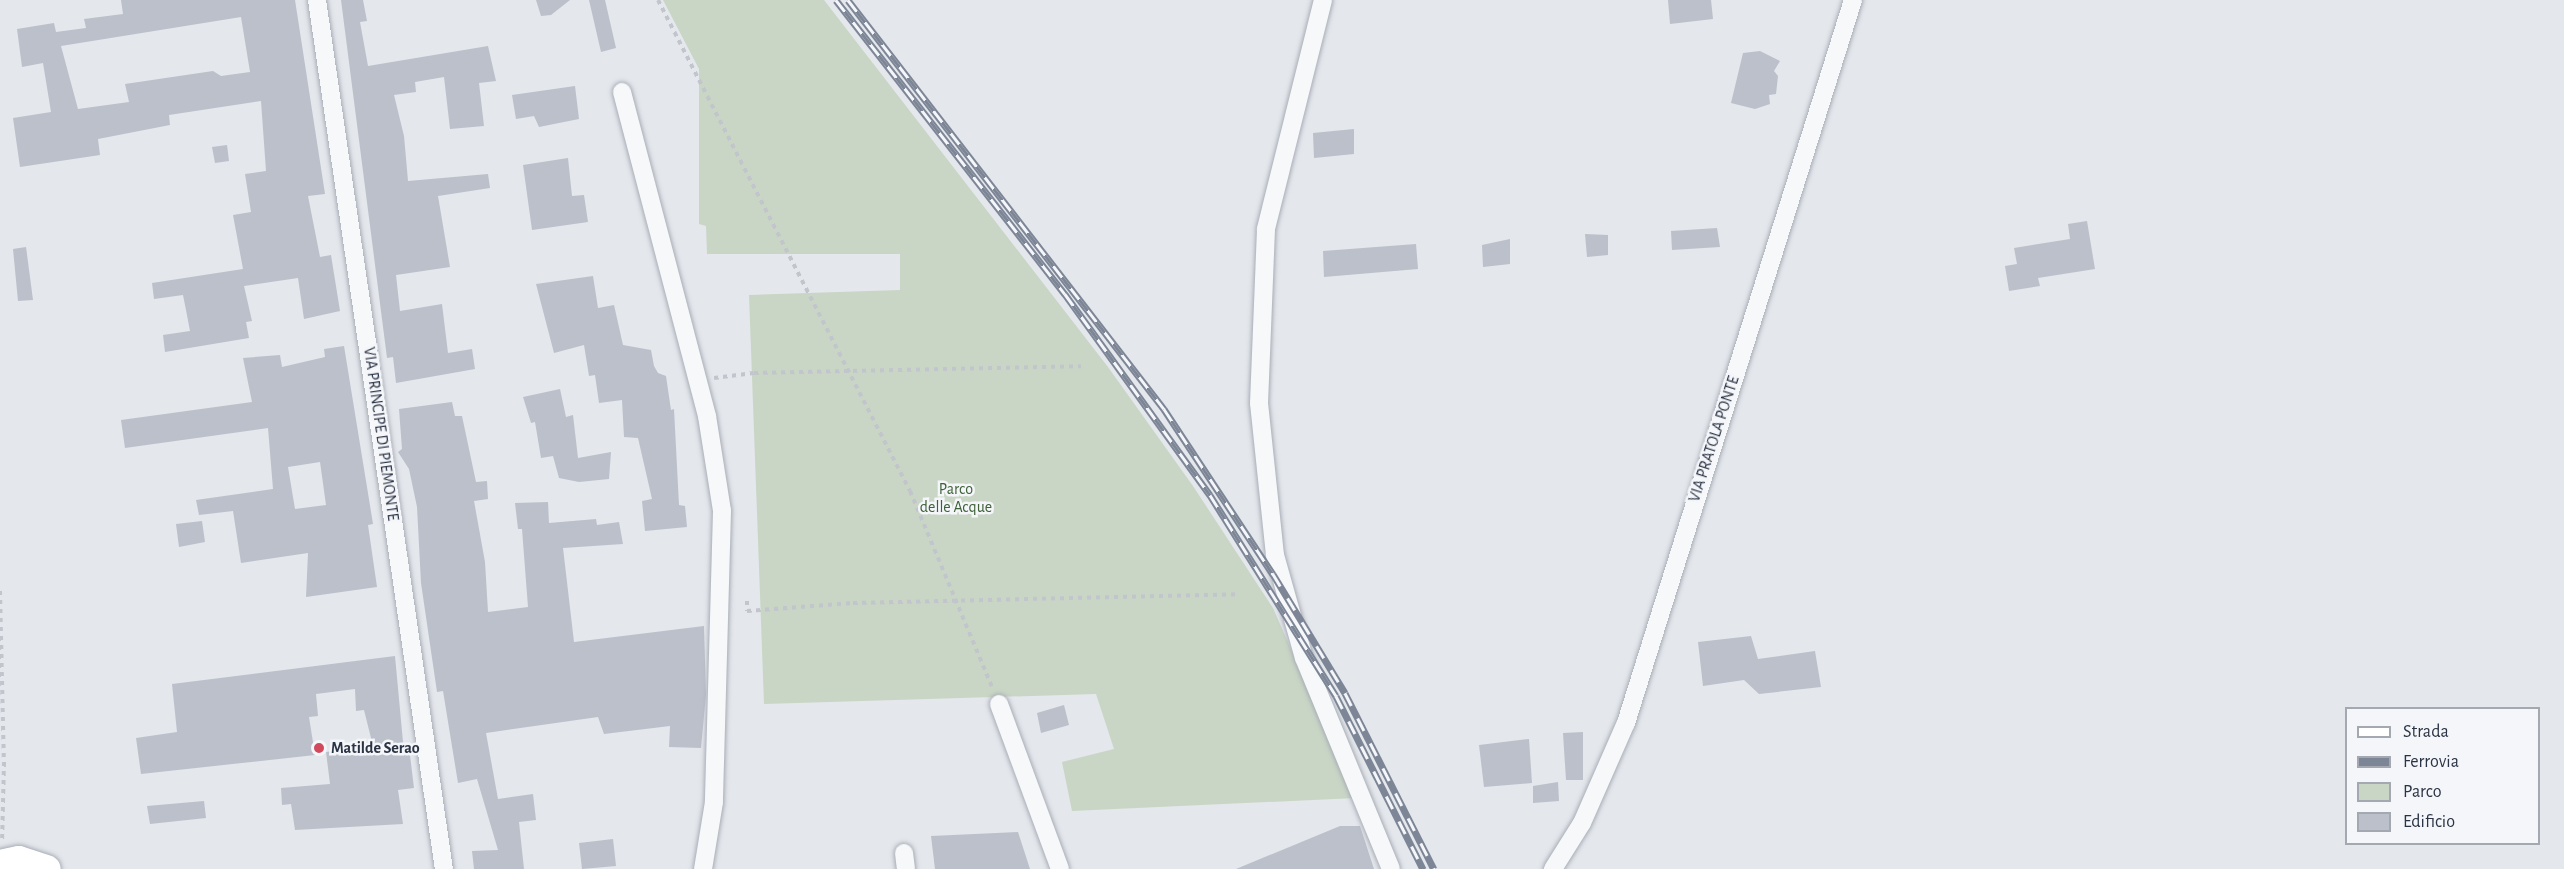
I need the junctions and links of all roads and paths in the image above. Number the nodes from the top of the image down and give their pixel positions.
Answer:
1 (317, 0) edge
2 (658, 0) edge
3 (1323, 0) edge
4 (1853, 0) edge
5 (622, 92) dead end
6 (1081, 366) dead end
7 (849, 370) junction
8 (698, 381) junction
9 (0, 591) edge
10 (1239, 594) dead end
11 (747, 601) dead end
12 (958, 601) junction
13 (999, 704) joint
14 (0, 864) edge
15 (47, 869) edge
16 (444, 869) edge
17 (703, 869) edge
18 (1060, 869) edge
19 (1391, 869) edge
20 (1553, 869) edge

1 - 16 street, VIA PRINCIPE DI PIEMONTE
2 - 7 path
3 - 19 street
4 - 20 street, VIA PRATOLA PONTE
5 - 8 street
6 - 7 path
7 - 8 path
7 - 12 path
8 - 17 street
9 - 14 path
10 - 12 path
11 - 12 path
12 - 13 path
13 - 18 street
14 - 15 main road

